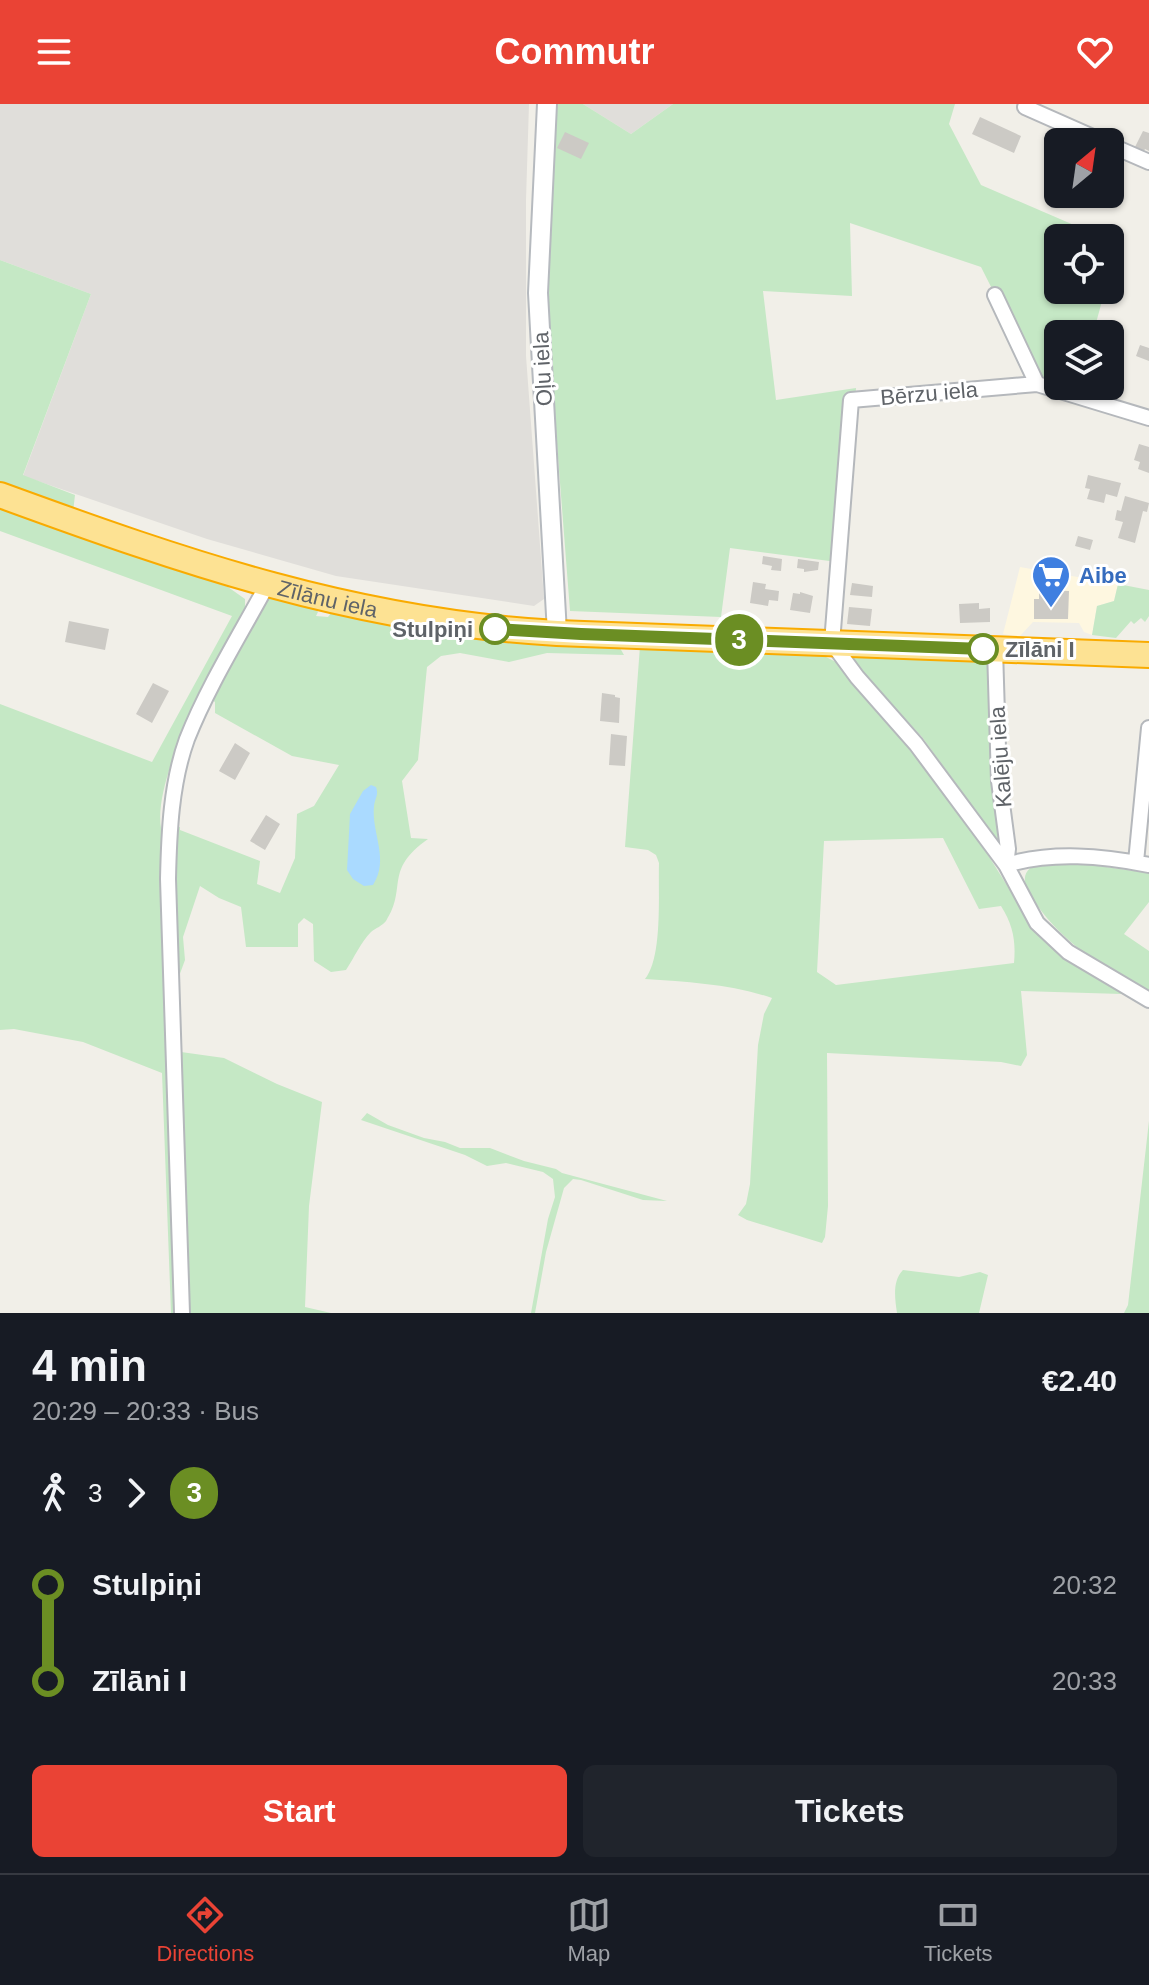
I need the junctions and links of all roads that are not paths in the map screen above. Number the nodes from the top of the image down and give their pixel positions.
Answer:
1 (547, 104) edge
2 (1025, 107) dead end
3 (1072, 128) edge
4 (1124, 151) edge
5 (1149, 162) edge
6 (995, 295) dead end
7 (1037, 384) junction
8 (1149, 418) edge
9 (0, 495) edge
10 (267, 585) junction
11 (557, 633) junction
12 (832, 643) junction
13 (995, 649) junction
14 (1149, 655) edge
15 (1149, 728) edge
16 (1142, 864) edge
17 (1006, 865) junction
18 (1149, 1000) edge
19 (182, 1313) edge

1 - 11 street, Oļu iela
2 - 3 street
4 - 5 street
6 - 7 street
7 - 8 street, Bērzu iela
7 - 12 street, Bērzu iela
9 - 10 highway, Zīlānu iela
10 - 11 highway, Zīlānu iela
10 - 19 street
11 - 12 highway, Zīlānu iela
12 - 13 highway, Zīlānu iela
12 - 17 street
13 - 14 highway, Zīlānu iela
13 - 17 street, Kalēju iela
15 - 16 street
16 - 17 street
17 - 18 street

